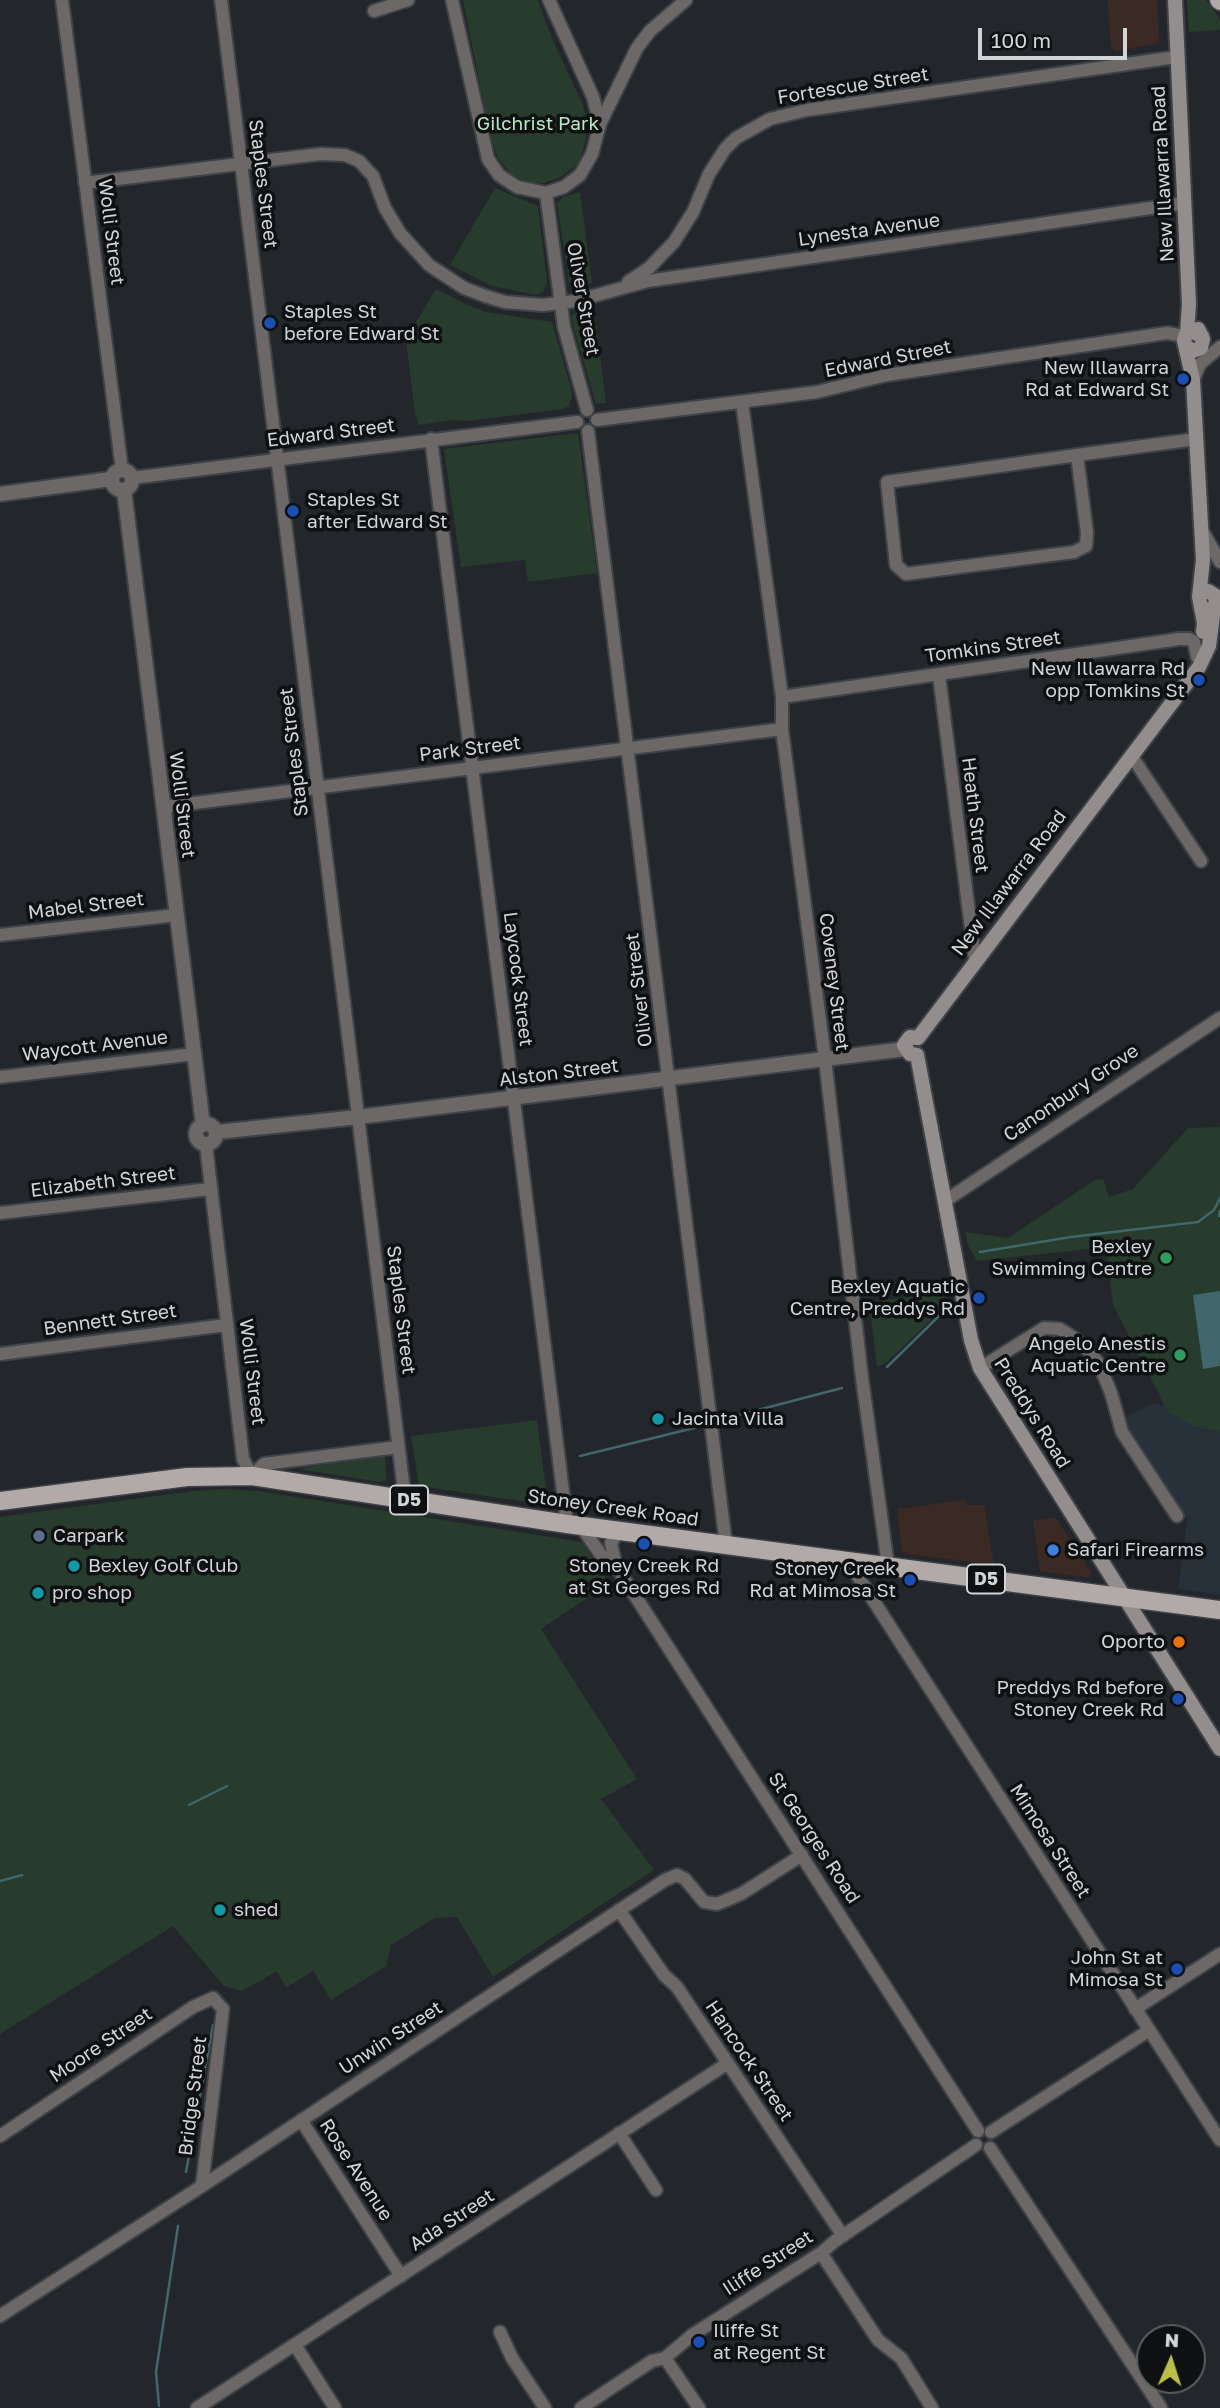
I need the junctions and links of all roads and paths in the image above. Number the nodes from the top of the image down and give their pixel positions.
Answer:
1 (62, 0) edge
2 (221, 0) edge
3 (408, 0) edge
4 (452, 0) edge
5 (549, 0) edge
6 (686, 0) edge
7 (1176, 3) edge
8 (374, 11) dead end
9 (1176, 57) junction
10 (600, 124) junction
11 (241, 164) junction
12 (85, 183) junction
13 (546, 193) junction
14 (1185, 204) junction
15 (616, 289) junction
16 (561, 303) junction
17 (1189, 304) junction
18 (1167, 333) junction
19 (1194, 341) junction
20 (1220, 341) edge
21 (1220, 347) edge
22 (1193, 380) junction
23 (742, 403) junction
24 (592, 415) junction
25 (576, 422) junction
26 (588, 431) junction
27 (431, 439) junction
28 (1196, 439) junction
29 (1077, 455) junction
30 (277, 460) junction
31 (122, 479) junction
32 (0, 494) edge
33 (1202, 528) junction
34 (1220, 562) edge
35 (1212, 599) edge
36 (1197, 657) junction
37 (939, 675) junction
38 (782, 697) junction
39 (782, 729) junction
40 (629, 749) junction
41 (1132, 753) junction
42 (472, 768) junction
43 (317, 788) junction
44 (163, 807) junction
45 (1201, 861) dead end
46 (177, 915) junction
47 (1, 931) edge
48 (975, 960) junction
49 (1220, 1018) edge
50 (918, 1038) joint
51 (911, 1052) junction
52 (194, 1054) junction
53 (825, 1059) junction
54 (0, 1077) edge
55 (669, 1079) junction
56 (514, 1097) junction
57 (358, 1117) junction
58 (203, 1125) junction
59 (217, 1132) junction
60 (206, 1145) junction
61 (210, 1189) junction
62 (944, 1201) junction
63 (0, 1213) edge
64 (226, 1325) junction
65 (0, 1354) edge
66 (980, 1368) junction
67 (398, 1447) junction
68 (252, 1476) junction
69 (405, 1499) junction
70 (0, 1501) edge
71 (1177, 1516) dead end
72 (574, 1525) junction
73 (626, 1532) junction
74 (726, 1545) junction
75 (848, 1561) junction
76 (616, 1566) junction
77 (888, 1566) junction
78 (1125, 1597) junction
79 (1220, 1610) edge
80 (1220, 1749) edge
81 (802, 1855) junction
82 (619, 1910) junction
83 (1220, 1954) edge
84 (223, 2009) joint
85 (1135, 2009) junction
86 (1148, 2031) junction
87 (727, 2063) junction
88 (301, 2120) junction
89 (985, 2132) junction
90 (619, 2133) junction
91 (0, 2136) edge
92 (1220, 2140) edge
93 (976, 2145) junction
94 (990, 2148) junction
95 (202, 2186) junction
96 (656, 2190) dead end
97 (843, 2236) junction
98 (821, 2253) junction
99 (401, 2276) junction
100 (0, 2316) edge
101 (500, 2332) dead end
102 (295, 2345) junction
103 (665, 2358) junction
104 (197, 2408) edge
105 (335, 2408) edge
106 (545, 2408) edge
107 (580, 2408) edge
108 (699, 2408) edge
109 (932, 2408) edge
110 (1161, 2408) edge

1 - 12 street, Wolli Street
2 - 11 street, Staples Street
3 - 8 street
4 - 13 street
5 - 10 street
6 - 10 street
7 - 9 main road, New Illawarra Road
9 - 14 main road, New Illawarra Road
9 - 15 street, Fortescue Street
10 - 13 street
11 - 12 street, Lynesta Avenue
11 - 16 street, Lynesta Avenue
11 - 30 street, Staples Street
12 - 31 street, Wolli Street
13 - 16 street, Oliver Street
14 - 15 street, Lynesta Avenue
14 - 17 main road, New Illawarra Road
15 - 16 street, Lynesta Avenue
16 - 24 street, Oliver Street
17 - 18 street
17 - 19 main road, New Illawarra Road
18 - 19 street, Edward Street
18 - 23 street, Edward Street
19 - 20 street
19 - 21 street
19 - 22 main road, New Illawarra Road
21 - 22 street
22 - 28 main road, New Illawarra Road
23 - 24 street, Edward Street
23 - 38 street, Coveney Street
24 - 25 street
24 - 26 street
25 - 26 street
25 - 27 street, Edward Street
26 - 40 street, Oliver Street
27 - 30 street, Edward Street
27 - 42 street, Laycock Street
28 - 29 street
28 - 33 main road, New Illawarra Road
29 - 29 street
30 - 31 street, Edward Street
30 - 43 street, Staples Street
31 - 32 street, Edward Street
31 - 44 street, Wolli Street
33 - 34 street
33 - 35 main road, New Illawarra Road
35 - 36 main road, New Illawarra Road
35 - 41 main road, New Illawarra Road
36 - 37 street, Tomkins Street
36 - 41 main road, New Illawarra Road
37 - 38 street, Tomkins Street
37 - 48 street, Heath Street
38 - 39 street, Coveney Street
39 - 40 street, Park Street
39 - 53 street, Coveney Street
40 - 42 street, Park Street
40 - 55 street, Oliver Street
41 - 45 street
41 - 48 main road, New Illawarra Road
42 - 43 street, Park Street
42 - 56 street, Laycock Street
43 - 44 street, Park Street
43 - 57 street, Staples Street
44 - 46 street, Wolli Street
46 - 47 street, Mabel Street
46 - 52 street, Wolli Street
48 - 50 main road, New Illawarra Road
49 - 62 street, Canonbury Grove
50 - 51 main road, Preddys Road
51 - 53 street, Alston Street
51 - 62 main road, Preddys Road
52 - 54 street, Waycott Avenue
52 - 58 street, Wolli Street
53 - 55 street, Alston Street
53 - 77 street, Coveney Street
55 - 56 street, Alston Street
55 - 74 street, Oliver Street
56 - 57 street, Alston Street
56 - 72 street, Laycock Street
57 - 59 street, Alston Street
57 - 67 street, Staples Street
58 - 59 street
58 - 60 street
59 - 60 street
60 - 61 street, Wolli Street
61 - 63 street, Elizabeth Street
61 - 64 street, Wolli Street
62 - 66 main road, Preddys Road
64 - 65 street, Bennett Street
64 - 68 street, Wolli Street
66 - 71 street
66 - 78 main road, Preddys Road
67 - 68 street
67 - 69 street, Staples Street
68 - 69 main road, Stoney Creek Road / D5
68 - 70 main road, Stoney Creek Road / D5
69 - 72 main road, Stoney Creek Road / D5
72 - 73 main road, Stoney Creek Road / D5
72 - 76 street, St Georges Road
73 - 74 main road, Stoney Creek Road / D5
73 - 76 street
74 - 75 main road, Stoney Creek Road / D5
75 - 77 main road, Stoney Creek Road / D5
75 - 85 street, Mimosa Street
76 - 81 street, St Georges Road
77 - 78 main road, Stoney Creek Road / D5
78 - 79 main road, Stoney Creek Road / D5
78 - 80 main road, Preddys Road
81 - 82 street, Unwin Street
81 - 89 street, St Georges Road
82 - 87 street, Hancock Street
82 - 88 street, Unwin Street
83 - 85 street
84 - 91 street, Moore Street
84 - 95 street, Bridge Street
85 - 86 street, Mimosa Street
86 - 89 street
86 - 92 street, Mimosa Street
87 - 90 street, Ada Street
87 - 97 street, Hancock Street
88 - 95 street, Unwin Street
88 - 99 street, Rose Avenue
89 - 93 street
89 - 94 street
90 - 96 street
90 - 99 street, Ada Street
93 - 94 street
93 - 97 street, Iliffe Street
94 - 110 street
95 - 100 street, Unwin Street
97 - 98 street, Iliffe Street
98 - 103 street, Iliffe Street
98 - 109 street
99 - 102 street, Ada Street
101 - 106 street
102 - 104 street, Ada Street
102 - 105 street
103 - 107 street, Iliffe Street
103 - 108 street

